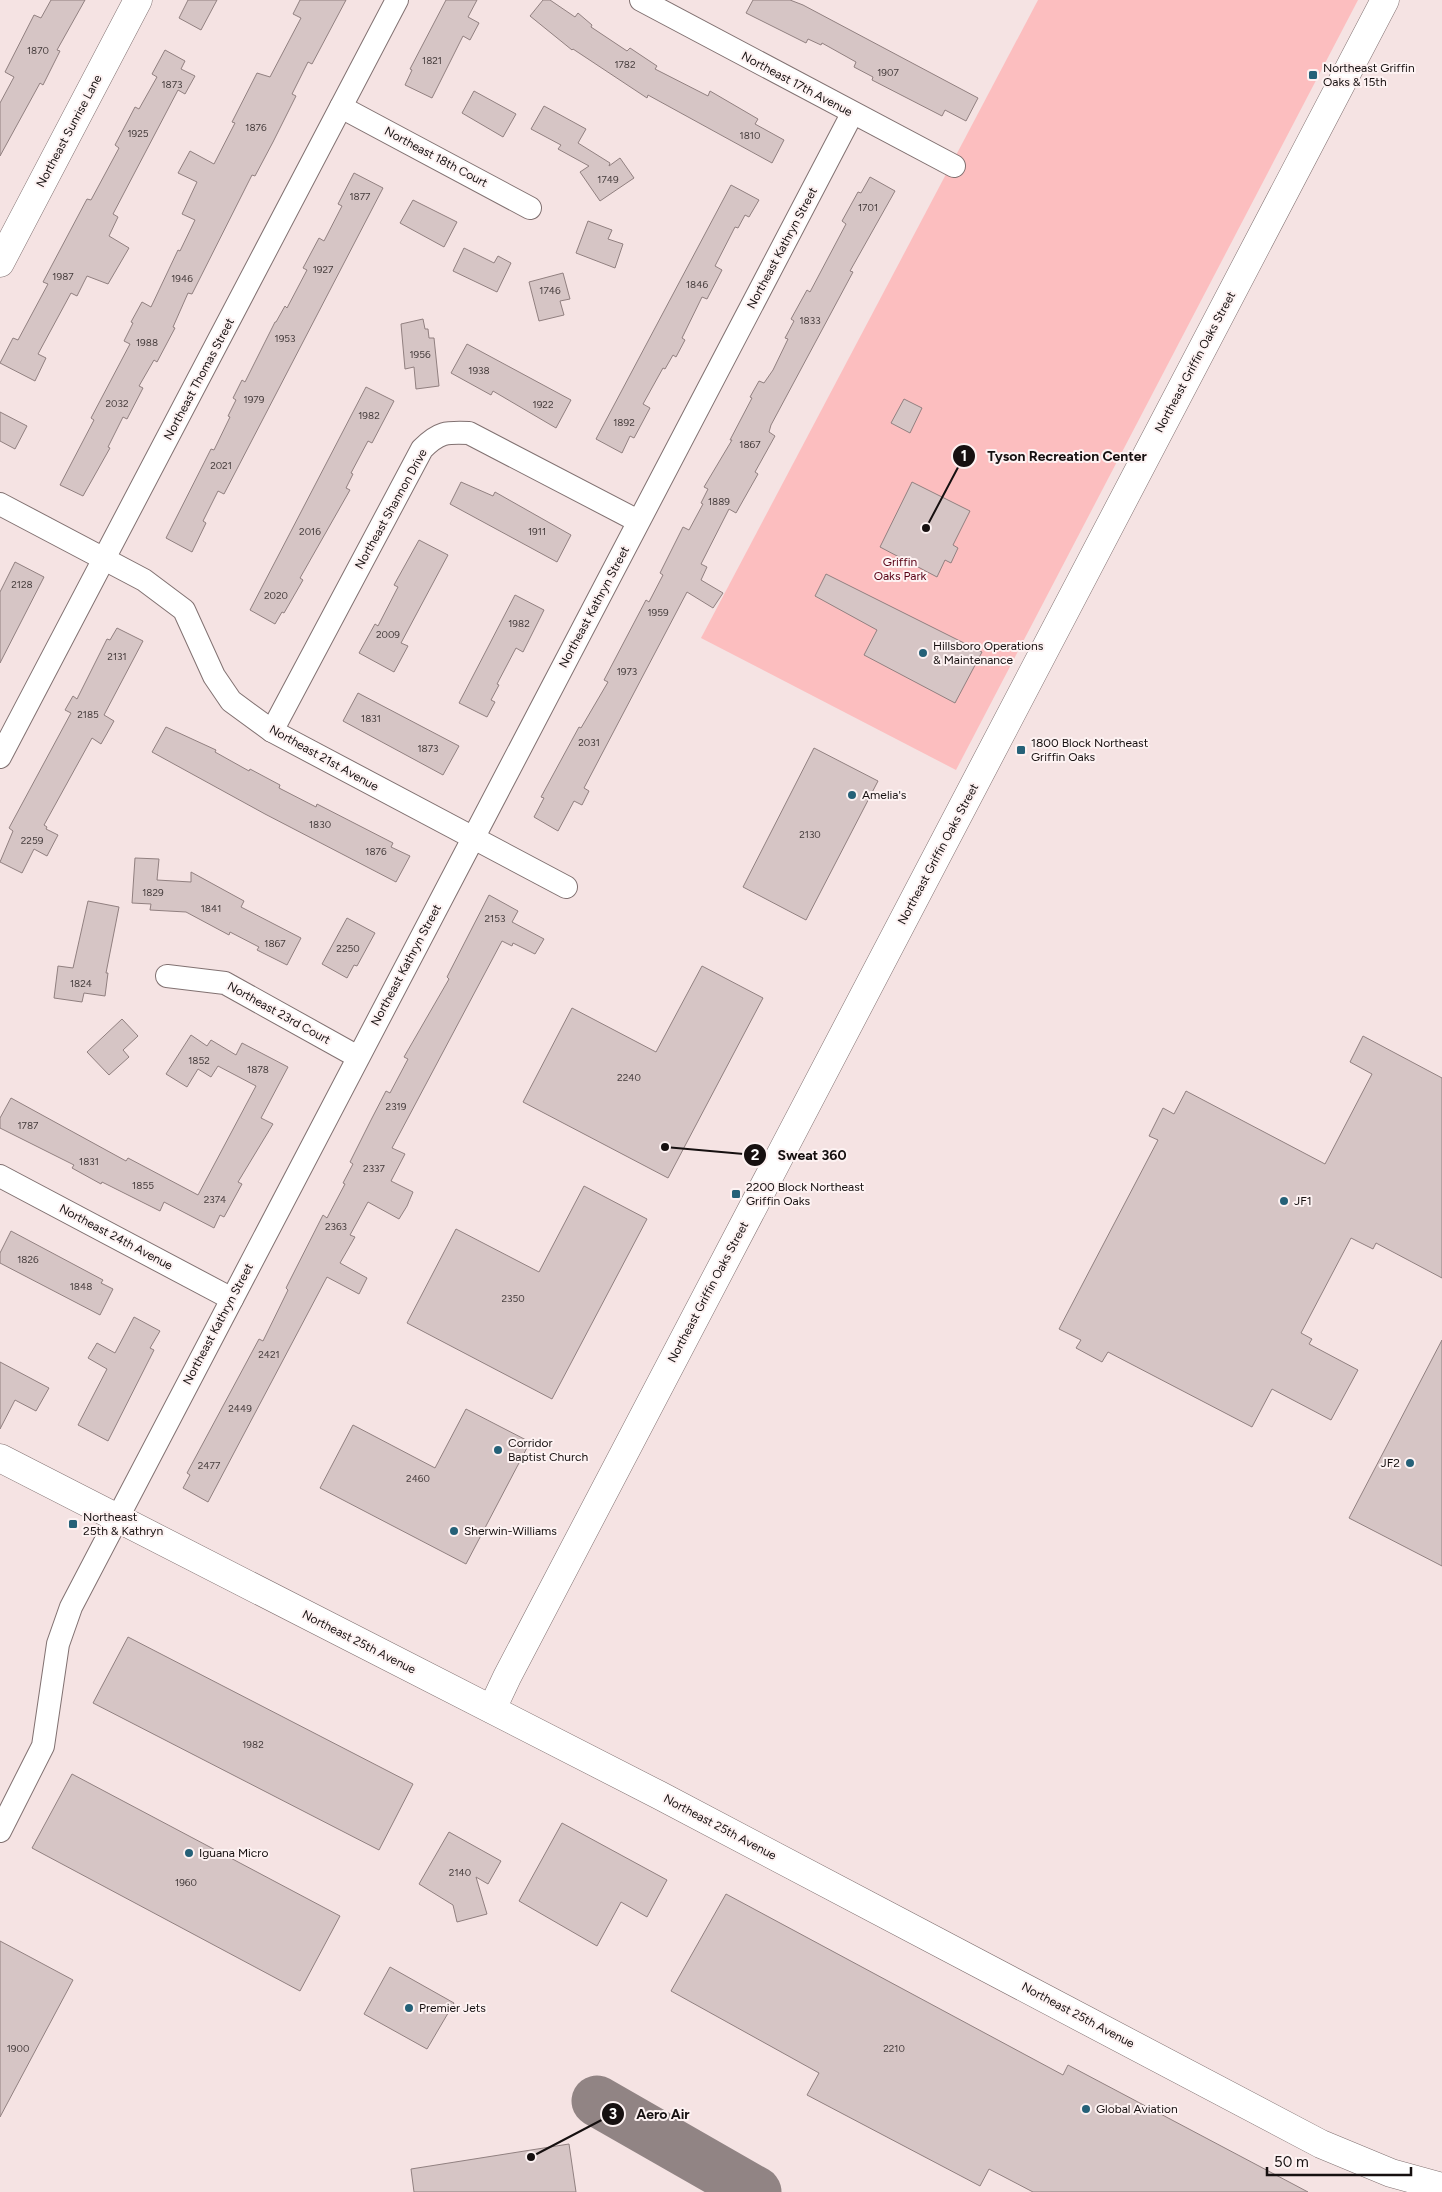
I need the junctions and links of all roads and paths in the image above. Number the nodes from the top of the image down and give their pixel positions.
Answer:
1 (138, 0) edge
2 (397, 0) edge
3 (1385, 0) edge
4 (654, 4) edge
5 (341, 107) junction
6 (852, 114) junction
7 (954, 166) dead end
8 (530, 208) dead end
9 (0, 263) edge
10 (0, 504) edge
11 (638, 521) junction
12 (105, 559) junction
13 (272, 731) junction
14 (0, 757) edge
15 (473, 838) junction
16 (566, 887) dead end
17 (168, 976) dead end
18 (358, 1057) junction
19 (0, 1176) edge
20 (232, 1299) junction
21 (0, 1458) edge
22 (116, 1518) junction
23 (492, 1709) junction
24 (0, 1831) edge
25 (1442, 2187) edge

1 - 9 street, Northeast Sunrise Lane
2 - 5 street, Northeast Thomas Street
3 - 23 street, Northeast Griffin Oaks Street
4 - 6 street, Northeast 17th Avenue
5 - 8 street, Northeast 18th Court
5 - 12 street, Northeast Thomas Street
6 - 7 street, Northeast 17th Avenue
6 - 11 street, Northeast Kathryn Street
10 - 12 street, Northeast 21st Avenue
11 - 13 street, Northeast Shannon Drive
11 - 15 street, Northeast Kathryn Street
12 - 13 street, Northeast 21st Avenue
12 - 14 street, Northeast Thomas Street
13 - 15 street, Northeast 21st Avenue
15 - 16 street, Northeast 21st Avenue
15 - 18 street, Northeast Kathryn Street
17 - 18 street, Northeast 23rd Court
18 - 20 street, Northeast Kathryn Street
19 - 20 street, Northeast 24th Avenue
20 - 22 street, Northeast Kathryn Street
21 - 22 street, Northeast 25th Avenue
22 - 23 street, Northeast 25th Avenue
22 - 24 street, Northeast Kathryn Street
23 - 25 street, Northeast 25th Avenue

